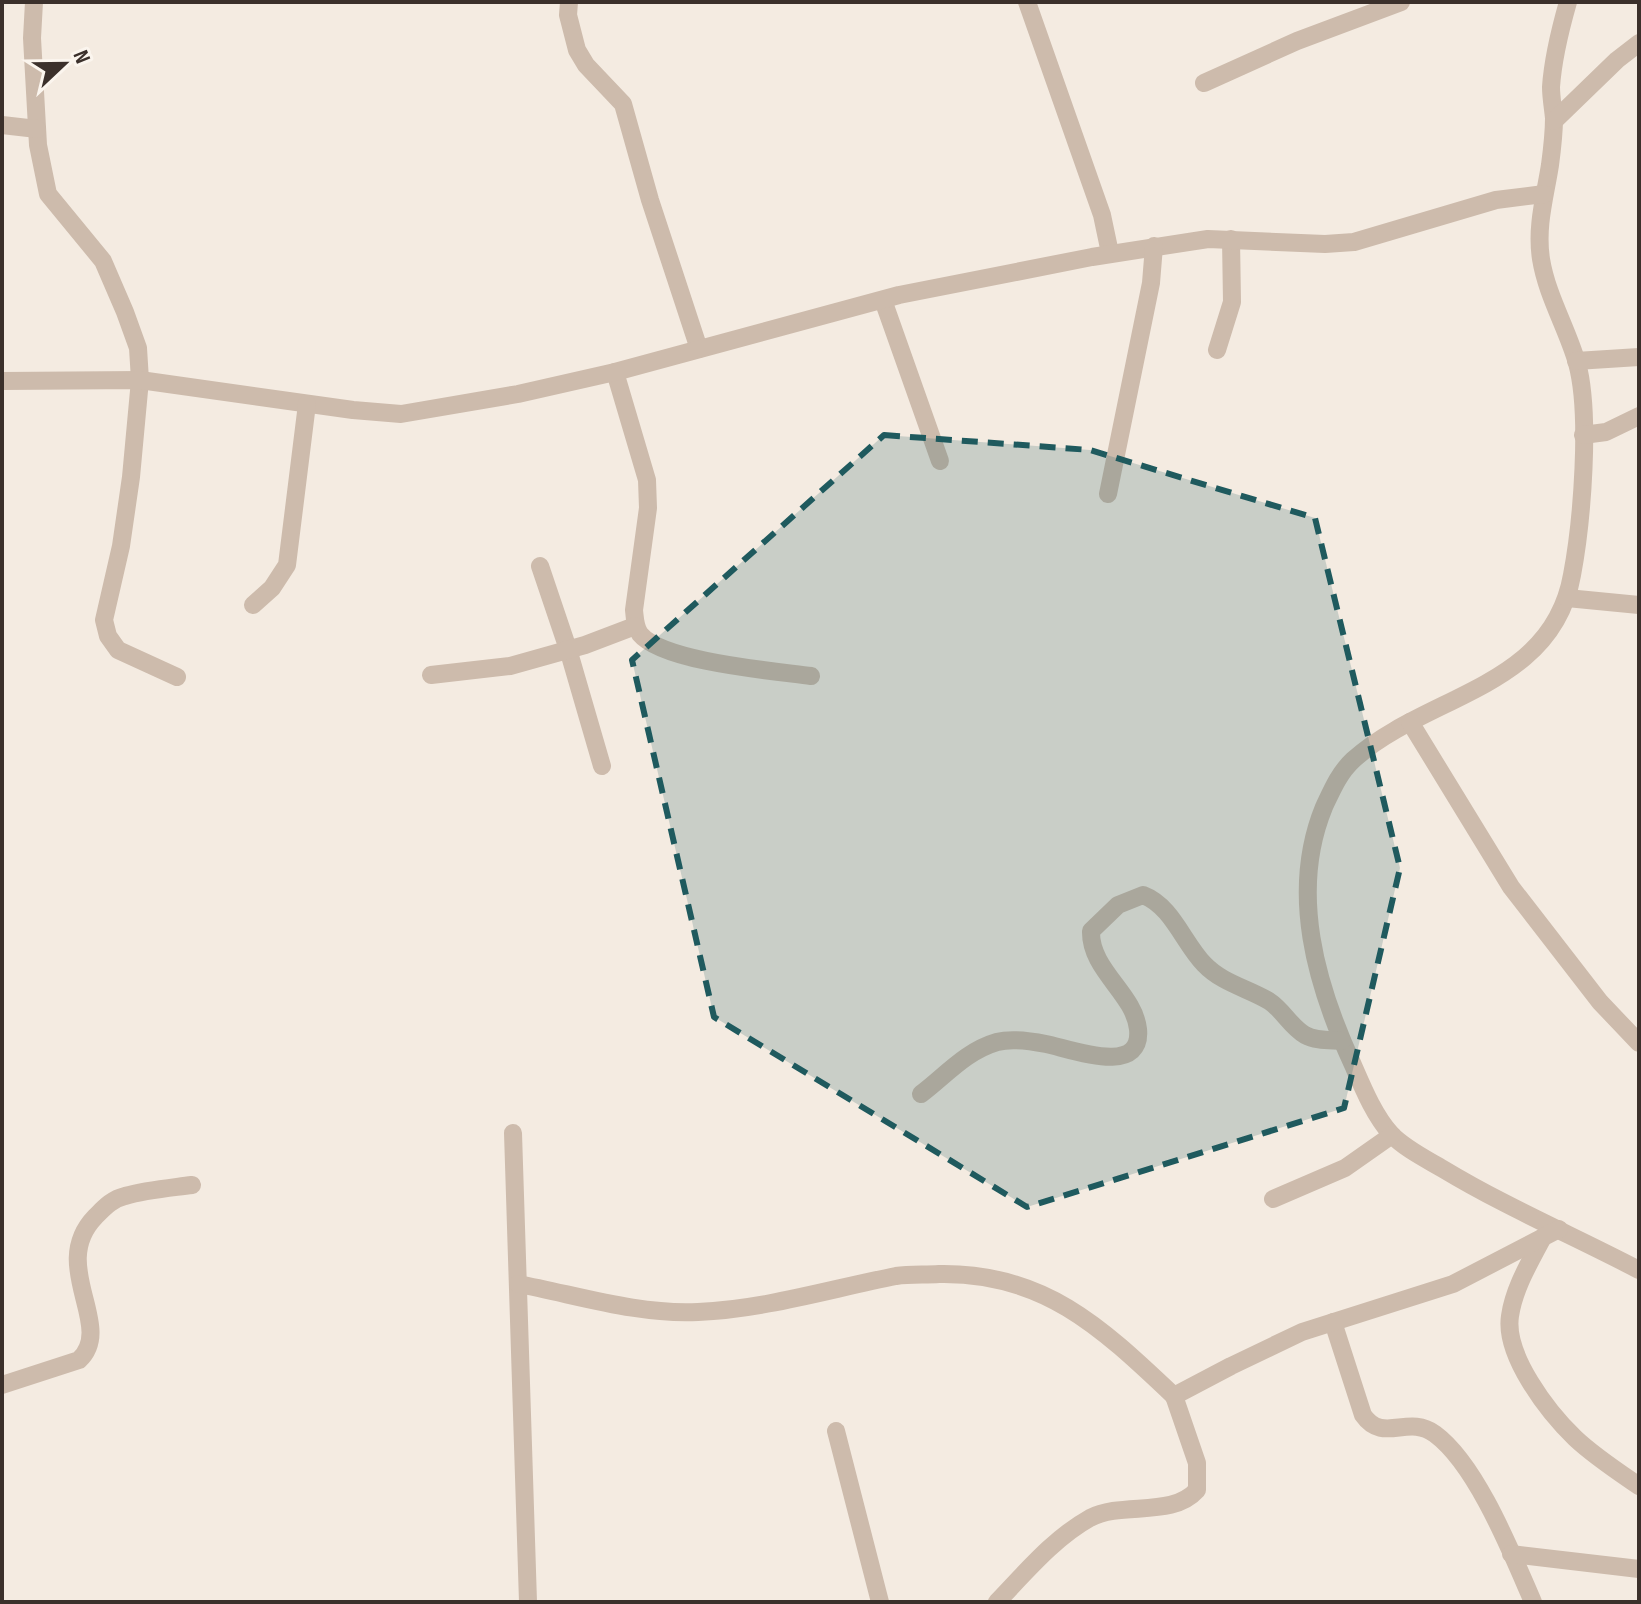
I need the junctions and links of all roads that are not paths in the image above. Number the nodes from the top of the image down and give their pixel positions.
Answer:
1 (34, 2) edge
2 (569, 2) edge
3 (1401, 2) edge
4 (1568, 2) edge
5 (1032, 4) edge
6 (1639, 43) edge
7 (1204, 83) dead end
8 (1554, 121) junction
9 (2, 125) edge
10 (37, 129) junction
11 (1544, 194) junction
12 (1231, 239) junction
13 (1154, 246) junction
14 (1110, 253) junction
15 (883, 300) junction
16 (699, 349) junction
17 (1217, 350) dead end
18 (1639, 357) edge
19 (1576, 361) junction
20 (615, 372) junction
21 (140, 380) junction
22 (2, 381) edge
23 (307, 404) junction
24 (1639, 416) edge
25 (1583, 435) junction
26 (940, 461) dead end
27 (1108, 494) dead end
28 (540, 566) dead end
29 (1567, 598) junction
30 (253, 605) dead end
31 (1639, 605) edge
32 (635, 626) junction
33 (568, 649) junction
34 (431, 675) dead end
35 (811, 676) dead end
36 (177, 677) dead end
37 (1410, 722) junction
38 (602, 766) dead end
39 (1342, 1041) junction
40 (1639, 1043) edge
41 (921, 1094) dead end
42 (513, 1133) dead end
43 (1392, 1135) junction
44 (192, 1185) dead end
45 (1273, 1199) dead end
46 (1551, 1233) junction
47 (1639, 1270) edge
48 (518, 1284) junction
49 (1333, 1322) junction
50 (2, 1385) edge
51 (1174, 1396) junction
52 (836, 1431) dead end
53 (1639, 1486) edge
54 (1511, 1554) junction
55 (1639, 1569) edge
56 (528, 1602) edge
57 (880, 1602) edge
58 (997, 1602) edge
59 (1533, 1602) edge

1 - 10 street
2 - 16 street
3 - 7 street
4 - 8 street
5 - 14 street
6 - 8 street
8 - 11 street
9 - 10 street
10 - 21 street
11 - 12 street
11 - 19 street
12 - 13 street
12 - 17 street
13 - 14 street
13 - 27 street
14 - 15 street
15 - 16 street
15 - 26 street
16 - 20 street
18 - 19 street
19 - 25 street
20 - 23 street
20 - 32 street
21 - 22 street
21 - 23 street
21 - 36 street
23 - 30 street
24 - 25 street
25 - 29 street
28 - 33 street
29 - 31 street
29 - 37 street
32 - 33 street
32 - 35 street
33 - 34 street
33 - 38 street
37 - 39 street
37 - 40 street
39 - 41 street
39 - 43 street
42 - 48 street
43 - 45 street
43 - 46 street
44 - 50 street
46 - 47 street
46 - 49 street
46 - 53 street
48 - 51 street
48 - 56 street
49 - 51 street
49 - 54 street
51 - 58 street
52 - 57 street
54 - 55 street
54 - 59 street

